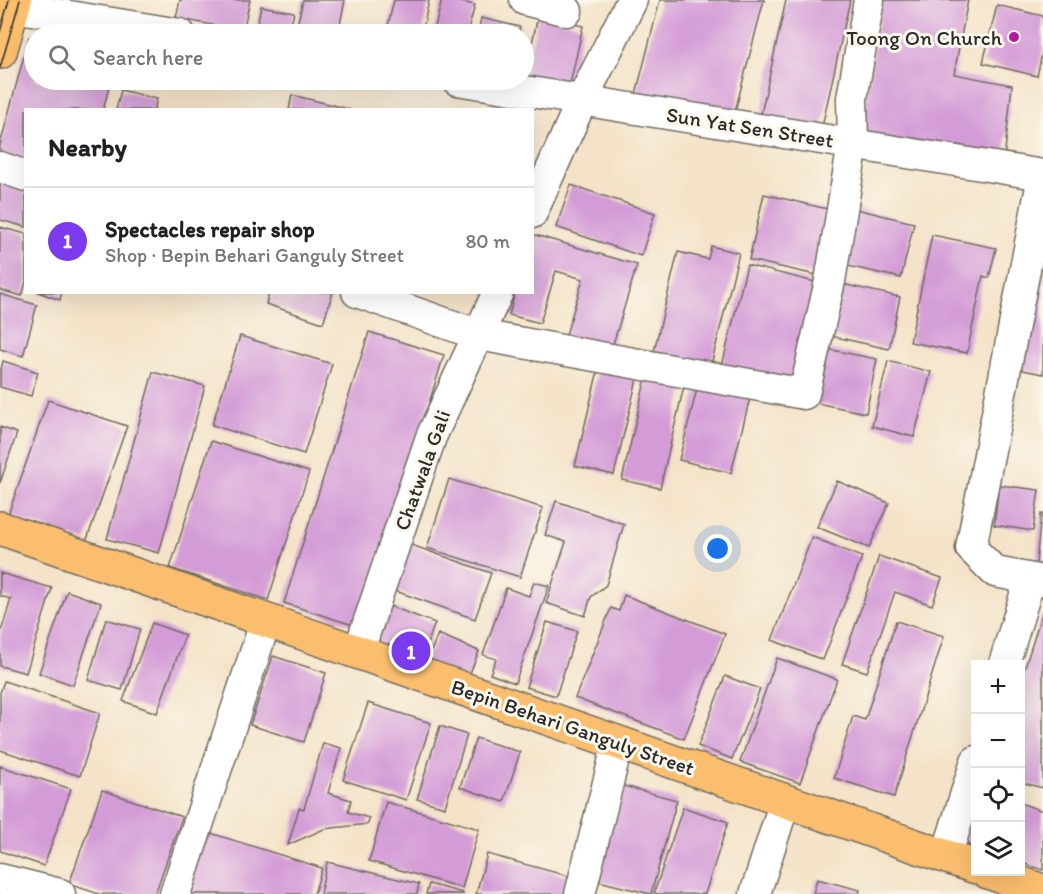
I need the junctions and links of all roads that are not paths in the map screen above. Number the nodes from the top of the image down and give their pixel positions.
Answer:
1 (525, 0) edge
2 (632, 0) edge
3 (869, 0) edge
4 (9, 5) edge
5 (567, 11) dead end
6 (121, 24) edge
7 (0, 52) edge
8 (520, 90) edge
9 (582, 100) junction
10 (854, 144) junction
11 (0, 168) edge
12 (24, 175) edge
13 (1043, 175) edge
14 (534, 208) edge
15 (363, 294) edge
16 (497, 294) edge
17 (479, 335) junction
18 (0, 528) edge
19 (1036, 580) edge
20 (266, 620) junction
21 (358, 652) junction
22 (1006, 660) edge
23 (618, 743) junction
24 (974, 768) edge
25 (785, 801) junction
26 (961, 862) edge
27 (998, 876) edge
28 (0, 879) edge
29 (1032, 890) edge
30 (60, 894) edge
31 (176, 894) edge
32 (580, 894) edge
33 (755, 894) edge

1 - 5 street
2 - 9 street
3 - 10 street
4 - 6 street
4 - 7 main road
8 - 9 street, Sun Yat Sen Street
9 - 10 street, Sun Yat Sen Street
9 - 14 street
10 - 13 street, Sun Yat Sen Street
10 - 17 street
11 - 12 street
13 - 19 street
15 - 17 street
16 - 17 street, Chatwala Gali
17 - 21 street, Chatwala Gali
18 - 20 main road, Bepin Behari Ganguly Street
19 - 22 street
20 - 21 main road, Bepin Behari Ganguly Street
20 - 31 street
21 - 23 main road, Bepin Behari Ganguly Street
23 - 25 main road, Bepin Behari Ganguly Street
23 - 32 street
24 - 26 street
25 - 26 main road, Bepin Behari Ganguly Street
25 - 33 street
27 - 29 main road
28 - 30 street

